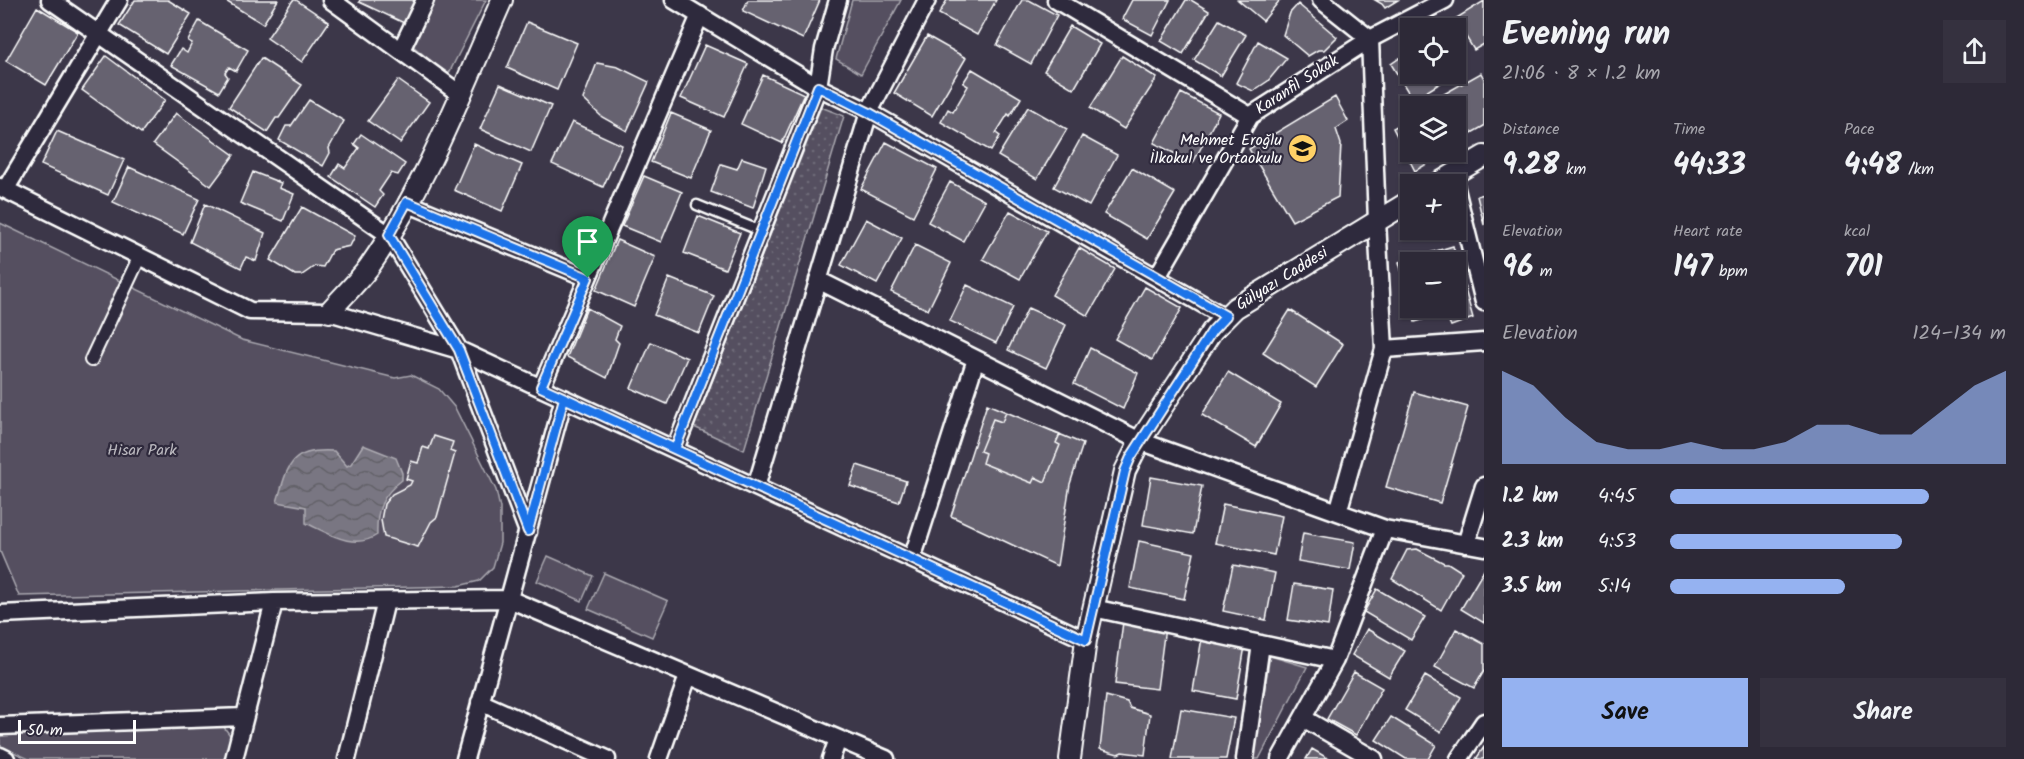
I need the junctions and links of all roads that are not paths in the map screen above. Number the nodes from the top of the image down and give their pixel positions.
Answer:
1 (50, 0) edge
2 (119, 0) edge
3 (331, 0) edge
4 (425, 0) edge
5 (502, 0) edge
6 (674, 0) edge
7 (838, 0) edge
8 (927, 0) edge
9 (1056, 0) edge
10 (1445, 0) edge
11 (1325, 1) edge
12 (700, 15) junction
13 (99, 34) junction
14 (1370, 39) junction
15 (401, 50) junction
16 (818, 87) junction
17 (460, 94) junction
18 (868, 112) junction
19 (1250, 116) junction
20 (1484, 156) edge
21 (1460, 174) edge
22 (3, 189) edge
23 (407, 202) junction
24 (697, 205) dead end
25 (1400, 207) edge
26 (1377, 221) junction
27 (761, 231) junction
28 (389, 235) junction
29 (1466, 238) edge
30 (140, 256) junction
31 (1156, 277) junction
32 (588, 278) junction
33 (818, 280) junction
34 (1484, 302) edge
35 (329, 312) junction
36 (1226, 316) junction
37 (1484, 342) edge
38 (1384, 349) junction
39 (459, 350) junction
40 (976, 359) junction
41 (91, 360) dead end
42 (541, 387) junction
43 (564, 398) junction
44 (1140, 441) junction
45 (675, 449) junction
46 (1484, 486) edge
47 (756, 487) junction
48 (1338, 512) junction
49 (1385, 529) junction
50 (528, 531) junction
51 (1466, 544) junction
52 (1484, 548) edge
53 (912, 559) junction
54 (509, 598) junction
55 (386, 601) junction
56 (274, 602) junction
57 (1093, 608) junction
58 (0, 614) edge
59 (1086, 640) junction
60 (1261, 644) junction
61 (1335, 660) junction
62 (688, 675) junction
63 (480, 702) junction
64 (244, 717) junction
65 (1303, 718) junction
66 (1484, 722) edge
67 (0, 726) edge
68 (838, 739) junction
69 (0, 756) edge
70 (6, 759) edge
71 (234, 759) edge
72 (347, 759) edge
73 (465, 759) edge
74 (607, 759) edge
75 (659, 759) edge
76 (831, 759) edge
77 (886, 759) edge
78 (1070, 759) edge
79 (1245, 759) edge
80 (1280, 759) edge
81 (1374, 759) edge
82 (1459, 759) edge

1 - 13 street
2 - 13 street
3 - 15 street
4 - 15 street
5 - 17 street
6 - 12 street
7 - 16 street
8 - 18 street
9 - 19 street
10 - 14 street, Karanfil Sokak
11 - 14 street
12 - 16 street
12 - 32 street
13 - 22 street
13 - 28 street
14 - 19 street, Karanfil Sokak
14 - 26 street
15 - 17 street
16 - 18 street
16 - 27 street
17 - 23 street
18 - 31 street
18 - 33 street
19 - 31 street, Karanfil Sokak
20 - 21 street
22 - 30 street
23 - 28 street
23 - 32 street
24 - 27 lane
25 - 26 street, Gülyazı Caddesi
26 - 36 street, Gülyazı Caddesi
26 - 38 street
27 - 45 street
28 - 35 street
28 - 39 street
29 - 34 street
30 - 35 street
30 - 41 street
31 - 36 street
32 - 42 street
33 - 40 street
33 - 47 street
35 - 39 street
36 - 44 street, Gülyazı Caddesi
37 - 38 street
38 - 48 street
39 - 42 street
39 - 50 street
40 - 44 street
40 - 53 street
42 - 43 street
43 - 45 street
43 - 50 street
44 - 48 street
44 - 57 street, Gülyazı Caddesi
45 - 47 street
46 - 51 street
47 - 53 street
48 - 49 street
49 - 51 street
49 - 61 street
50 - 54 street
51 - 52 street
53 - 59 street
54 - 55 street
54 - 62 street
54 - 63 street
55 - 56 street
55 - 72 street
56 - 58 street
56 - 64 street
57 - 59 street, Gülyazı Caddesi
57 - 60 street
59 - 78 street, Gülyazı Caddesi
60 - 61 street
60 - 79 street
61 - 65 street
62 - 68 street
62 - 75 street
63 - 73 street
63 - 74 street
64 - 67 street
64 - 71 street
65 - 80 street
65 - 81 street
66 - 82 street
68 - 76 street
68 - 77 street
69 - 70 street

